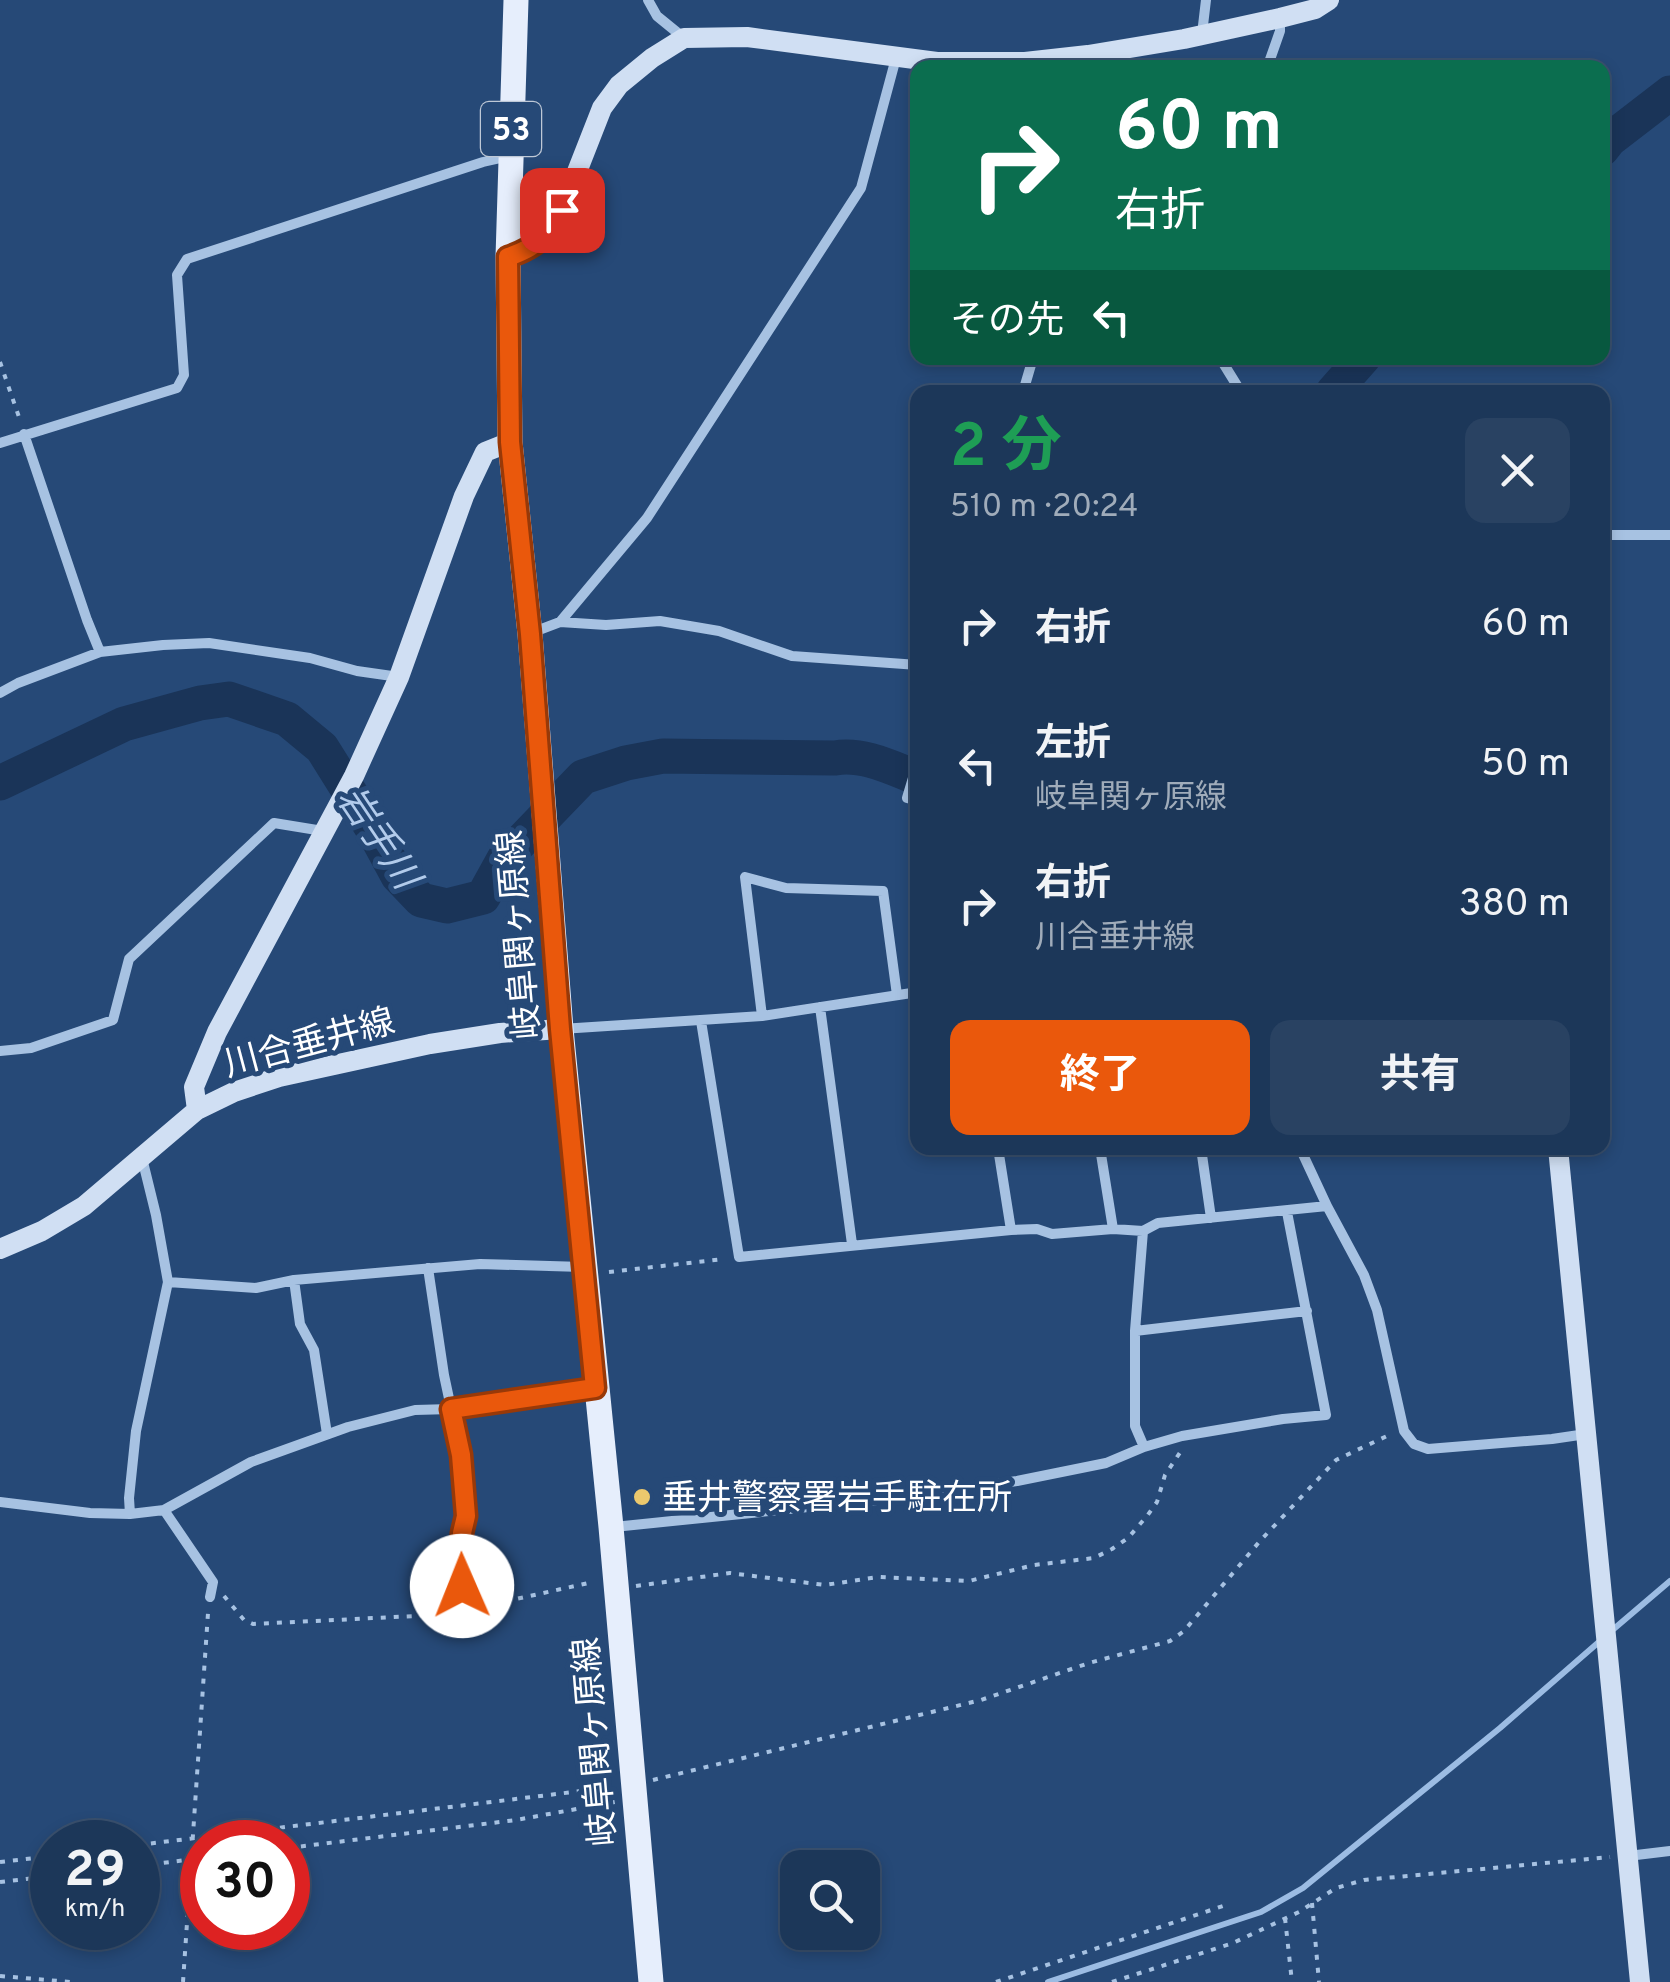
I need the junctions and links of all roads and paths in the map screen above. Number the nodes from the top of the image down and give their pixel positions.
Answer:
1 (516, 0) edge
2 (648, 0) edge
3 (1206, 0) edge
4 (1329, 0) edge
5 (1280, 18) junction
6 (1202, 35) junction
7 (684, 38) junction
8 (896, 58) junction
9 (916, 60) edge
10 (1042, 60) edge
11 (1270, 60) edge
12 (510, 156) junction
13 (508, 257) junction
14 (0, 362) edge
15 (24, 434) junction
16 (0, 442) edge
17 (510, 442) junction
18 (1610, 535) edge
19 (1670, 536) edge
20 (560, 622) junction
21 (530, 634) junction
22 (100, 652) junction
23 (910, 664) edge
24 (399, 677) junction
25 (0, 693) edge
26 (329, 826) junction
27 (910, 993) edge
28 (897, 995) junction
29 (820, 1007) junction
30 (762, 1016) junction
31 (701, 1021) junction
32 (560, 1029) junction
33 (0, 1051) edge
34 (197, 1110) junction
35 (999, 1155) edge
36 (1101, 1155) edge
37 (1202, 1155) edge
38 (1303, 1155) edge
39 (1559, 1155) edge
40 (142, 1156) junction
41 (1327, 1206) junction
42 (1287, 1212) junction
43 (1212, 1218) junction
44 (1011, 1230) junction
45 (1114, 1230) junction
46 (1143, 1230) junction
47 (852, 1244) junction
48 (0, 1249) edge
49 (739, 1258) junction
50 (428, 1268) junction
51 (584, 1271) junction
52 (294, 1280) junction
53 (168, 1282) junction
54 (1307, 1311) junction
55 (1134, 1331) junction
56 (595, 1388) junction
57 (451, 1409) junction
58 (1404, 1431) junction
59 (327, 1434) junction
60 (1586, 1434) junction
61 (1182, 1436) junction
62 (1144, 1447) junction
63 (0, 1502) edge
64 (164, 1510) junction
65 (130, 1514) junction
66 (611, 1527) junction
67 (616, 1588) junction
68 (211, 1592) junction
69 (464, 1610) junction
70 (634, 1792) junction
71 (194, 1820) edge
72 (310, 1826) edge
73 (310, 1845) edge
74 (1670, 1851) edge
75 (1628, 1856) junction
76 (30, 1859) edge
77 (0, 1862) edge
78 (30, 1879) edge
79 (0, 1882) edge
80 (1312, 1904) junction
81 (1222, 1906) dead end
82 (1286, 1918) junction
83 (184, 1950) edge
84 (0, 1976) edge
85 (71, 1982) edge
86 (182, 1982) edge
87 (651, 1982) edge
88 (996, 1982) edge
89 (1112, 1982) edge
90 (1292, 1982) edge
91 (1320, 1982) edge
92 (1640, 1982) edge

1 - 12 main road, 岐阜関ヶ原線 / 53
2 - 7 street
3 - 6 street
4 - 5 street
5 - 6 street
5 - 11 street
6 - 10 street
7 - 8 street
7 - 13 street
8 - 9 street
8 - 20 street
12 - 13 main road, 岐阜関ヶ原線 / 53
12 - 15 street
13 - 17 main road, 岐阜関ヶ原線 / 53
14 - 15 path
15 - 16 street
15 - 22 street
17 - 21 main road, 岐阜関ヶ原線 / 53
17 - 24 street
18 - 19 street
20 - 21 street
20 - 23 street
21 - 32 main road, 岐阜関ヶ原線 / 53
22 - 24 street
22 - 25 street
24 - 26 street
26 - 33 street
26 - 34 street
27 - 28 street
28 - 29 street
28 - 30 street
29 - 30 street
29 - 47 street
30 - 31 street
31 - 32 street
31 - 49 street
32 - 34 street, 川合垂井線
32 - 51 main road, 岐阜関ヶ原線 / 53
34 - 40 street, 川合垂井線
35 - 44 street
36 - 45 street
37 - 43 street
38 - 41 street
39 - 60 street
40 - 48 street, 川合垂井線
40 - 53 street
41 - 42 street
41 - 58 street
42 - 43 street
42 - 54 street
43 - 46 street
44 - 45 street
44 - 47 street
45 - 46 street
46 - 55 street
47 - 49 street
49 - 51 path
50 - 51 street
50 - 52 street
50 - 57 street
51 - 56 main road, 岐阜関ヶ原線 / 53
52 - 53 street
52 - 59 street
53 - 65 street
54 - 55 street
54 - 61 street
55 - 62 street
56 - 57 street
56 - 66 main road, 岐阜関ヶ原線 / 53
57 - 59 street
57 - 69 street
58 - 60 street
58 - 70 path
59 - 64 street
60 - 75 street
61 - 62 street
61 - 67 path
62 - 66 street
63 - 65 street
64 - 65 street
64 - 68 street
66 - 67 main road, 岐阜関ヶ原線 / 53
67 - 69 path
67 - 70 main road, 岐阜関ヶ原線 / 53
68 - 69 path
68 - 71 path
70 - 72 path
70 - 73 path
70 - 87 main road, 岐阜関ヶ原線 / 53
74 - 75 street
75 - 80 path
75 - 92 street
76 - 77 path
78 - 79 path
80 - 82 path
80 - 91 path
81 - 88 path
82 - 89 path
82 - 90 path
83 - 86 path
84 - 85 path

